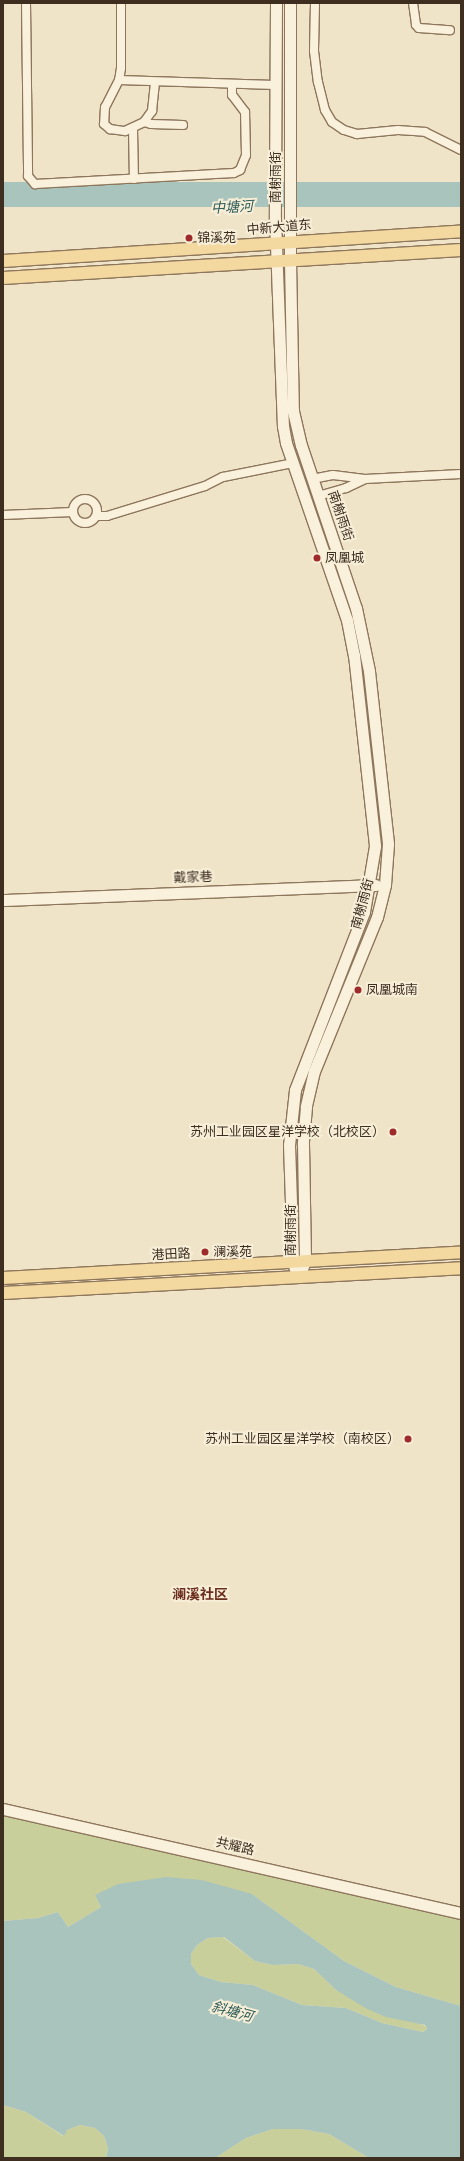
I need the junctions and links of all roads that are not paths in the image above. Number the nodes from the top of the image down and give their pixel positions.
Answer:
1 (26, 3) edge
2 (121, 3) edge
3 (276, 3) edge
4 (290, 3) edge
5 (315, 3) edge
6 (413, 3) edge
7 (450, 30) dead end
8 (119, 80) junction
9 (155, 83) junction
10 (232, 85) junction
11 (275, 85) junction
12 (144, 122) junction
13 (183, 124) dead end
14 (133, 129) junction
15 (461, 150) edge
16 (134, 179) junction
17 (461, 231) edge
18 (290, 241) junction
19 (276, 243) junction
20 (461, 250) edge
21 (290, 260) junction
22 (3, 261) edge
23 (276, 262) junction
24 (3, 278) edge
25 (293, 463) junction
26 (461, 474) edge
27 (312, 479) junction
28 (365, 480) junction
29 (318, 496) junction
30 (73, 512) junction
31 (3, 515) edge
32 (97, 516) junction
33 (370, 885) junction
34 (385, 885) junction
35 (3, 900) edge
36 (461, 1252) edge
37 (305, 1261) junction
38 (293, 1262) junction
39 (461, 1268) edge
40 (299, 1277) junction
41 (3, 1278) edge
42 (3, 1293) edge
43 (3, 1809) edge
44 (461, 1913) edge

1 - 16 street
2 - 8 street
3 - 11 main road, 南榭雨街
4 - 18 main road, 南榭雨街
5 - 15 street
6 - 7 street
8 - 9 street
8 - 14 street
9 - 10 street
9 - 12 street
10 - 11 street
10 - 16 street
11 - 19 main road, 南榭雨街
12 - 13 street
12 - 14 street
14 - 16 street
17 - 18 main road, 中新大道东
18 - 19 main road, 中新大道东
18 - 21 main road, 南榭雨街
19 - 22 main road, 中新大道东
19 - 23 main road, 南榭雨街
20 - 21 main road
21 - 23 main road
21 - 27 main road, 南榭雨街
23 - 24 main road
23 - 25 main road, 南榭雨街
25 - 32 street
25 - 33 main road, 南榭雨街
26 - 28 street
27 - 28 street
27 - 29 main road, 南榭雨街
28 - 29 street
29 - 34 main road, 南榭雨街
30 - 31 street
30 - 32 street
30 - 32 street
33 - 34 main road, 戴家巷
33 - 35 main road, 戴家巷
33 - 38 main road, 南榭雨街
34 - 37 main road, 南榭雨街
36 - 37 main road, 港田路
37 - 38 main road, 港田路
37 - 40 main road, 南榭雨街
38 - 40 main road, 南榭雨街
38 - 41 main road, 港田路
39 - 40 main road
40 - 42 main road
43 - 44 main road, 共耀路

